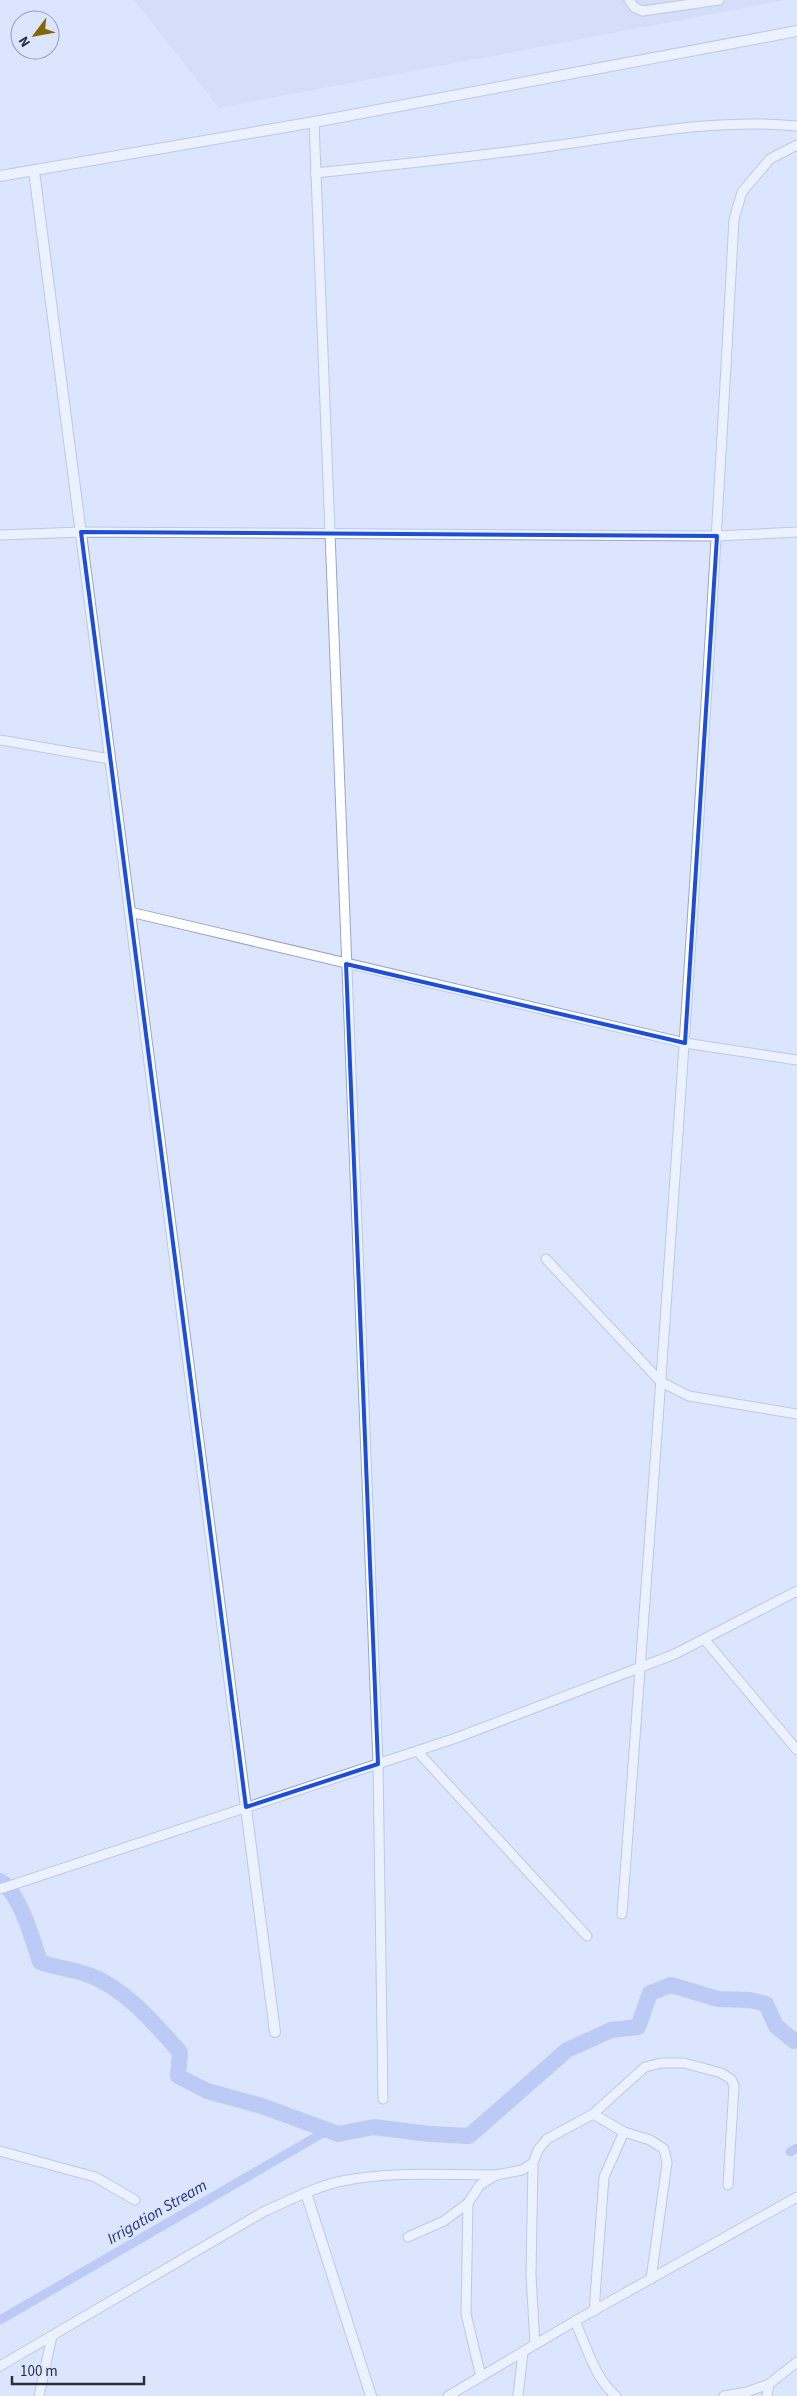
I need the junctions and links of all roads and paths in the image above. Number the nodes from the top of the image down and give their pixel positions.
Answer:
1 (629, 0) edge
2 (718, 0) edge
3 (797, 31) edge
4 (314, 122) junction
5 (797, 126) edge
6 (797, 145) edge
7 (34, 171) junction
8 (315, 173) junction
9 (0, 176) edge
10 (81, 532) junction
11 (797, 532) edge
12 (331, 534) junction
13 (0, 535) edge
14 (717, 536) junction
15 (0, 740) edge
16 (110, 759) junction
17 (130, 912) junction
18 (346, 964) junction
19 (686, 1043) junction
20 (797, 1060) edge
21 (546, 1259) dead end
22 (662, 1382) junction
23 (797, 1414) edge
24 (797, 1591) edge
25 (704, 1639) junction
26 (640, 1667) junction
27 (797, 1750) edge
28 (417, 1751) junction
29 (378, 1764) junction
30 (246, 1807) junction
31 (0, 1889) edge
32 (622, 1914) dead end
33 (588, 1936) dead end
34 (275, 2032) dead end
35 (382, 2099) dead end
36 (593, 2114) junction
37 (624, 2132) junction
38 (0, 2151) edge
39 (533, 2164) junction
40 (496, 2175) junction
41 (728, 2185) dead end
42 (306, 2193) junction
43 (797, 2198) edge
44 (135, 2200) dead end
45 (468, 2203) junction
46 (408, 2237) dead end
47 (652, 2279) junction
48 (594, 2311) junction
49 (575, 2321) junction
50 (52, 2336) junction
51 (535, 2344) junction
52 (523, 2352) junction
53 (797, 2362) edge
54 (0, 2366) edge
55 (481, 2377) junction
56 (769, 2384) junction
57 (39, 2396) edge
58 (371, 2396) edge
59 (448, 2396) edge
60 (518, 2396) edge
61 (616, 2396) edge
62 (724, 2396) edge
63 (767, 2396) edge

1 - 2 street
3 - 4 street
4 - 7 street
4 - 8 street
5 - 8 street
6 - 14 street
7 - 9 street
7 - 10 street
8 - 12 street
10 - 12 street
10 - 13 street
10 - 16 street
11 - 14 street
12 - 14 street
12 - 18 street
14 - 19 street
15 - 16 street
16 - 17 street
17 - 18 street
17 - 30 street
18 - 19 street
18 - 29 street
19 - 20 street
19 - 22 street
21 - 22 street
22 - 23 street
22 - 26 street
24 - 25 street
25 - 26 street
25 - 27 street
26 - 28 street
26 - 32 street
28 - 29 street
28 - 33 street
29 - 30 street
29 - 35 street
30 - 31 street
30 - 34 street
36 - 37 street
36 - 39 street
36 - 41 street
37 - 47 street
37 - 48 street
38 - 44 street
39 - 40 street
39 - 51 street
40 - 42 street
40 - 45 street
42 - 50 street
42 - 58 street
43 - 47 street
45 - 46 street
45 - 55 street
47 - 48 street
48 - 49 street
49 - 51 street
49 - 61 street
50 - 54 street
50 - 57 street
51 - 52 street
52 - 55 street
52 - 60 street
53 - 56 street
55 - 59 street
56 - 62 street
56 - 63 street

